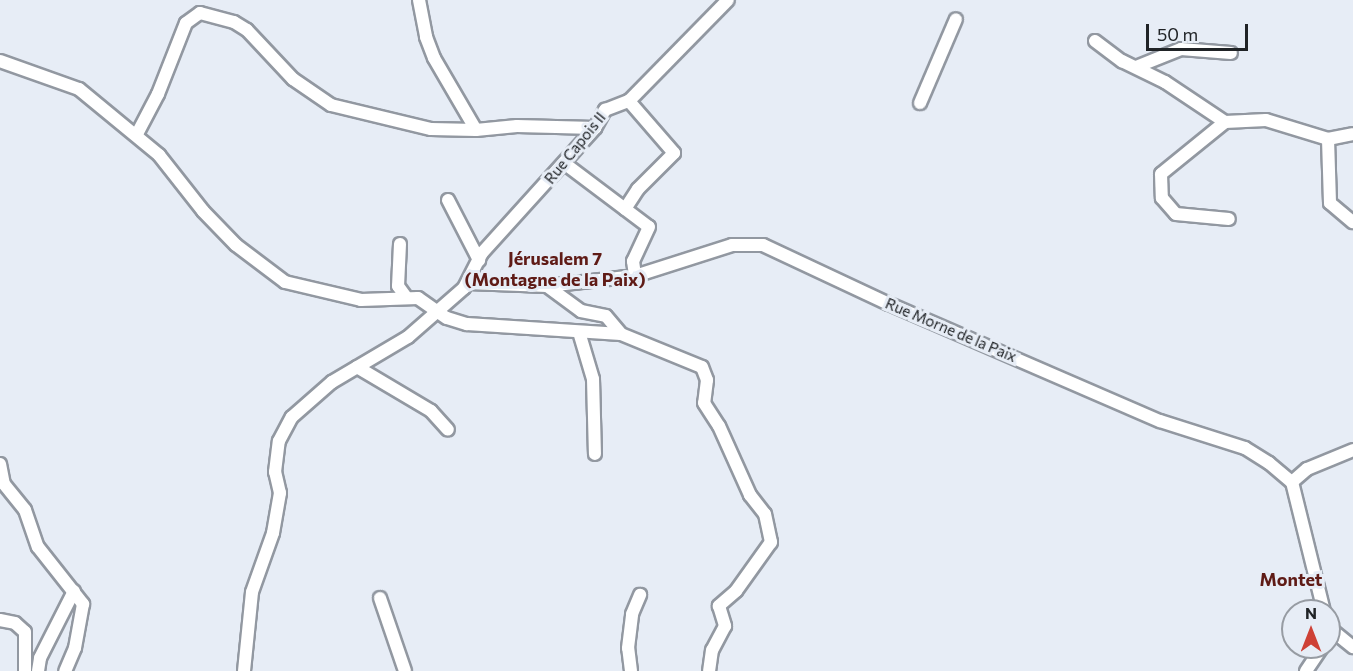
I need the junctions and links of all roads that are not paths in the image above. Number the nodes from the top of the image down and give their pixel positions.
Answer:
1 (419, 0) edge
2 (728, 0) edge
3 (956, 19) dead end
4 (1095, 41) dead end
5 (1231, 53) dead end
6 (0, 61) edge
7 (1136, 67) junction
8 (629, 101) junction
9 (920, 103) dead end
10 (1226, 122) junction
11 (595, 128) junction
12 (476, 130) junction
13 (137, 134) junction
14 (1353, 134) edge
15 (1328, 139) junction
16 (564, 163) junction
17 (448, 200) dead end
18 (625, 209) junction
19 (1229, 219) dead end
20 (1353, 222) edge
21 (400, 244) dead end
22 (479, 260) junction
23 (635, 276) junction
24 (468, 284) junction
25 (547, 286) junction
26 (406, 297) junction
27 (436, 310) junction
28 (579, 332) junction
29 (621, 334) junction
30 (357, 367) junction
31 (448, 430) dead end
32 (1353, 450) edge
33 (595, 454) dead end
34 (0, 464) edge
35 (1292, 482) junction
36 (74, 591) junction
37 (640, 595) dead end
38 (380, 598) dead end
39 (1321, 599) edge
40 (0, 620) edge
41 (25, 671) edge
42 (38, 671) edge
43 (65, 671) edge
44 (244, 671) edge
45 (405, 671) edge
46 (632, 671) edge
47 (709, 671) edge

1 - 12 street
2 - 8 street, Rue Capois II
3 - 9 street
4 - 7 street
5 - 7 street
6 - 13 street
7 - 10 street
8 - 11 street, Rue Capois II
8 - 18 street
10 - 15 street
10 - 19 street
11 - 12 street
11 - 16 street, Rue Capois II
12 - 13 street
13 - 26 street
14 - 15 street
15 - 20 street
16 - 18 street
16 - 22 street, Rue Capois II
17 - 22 street
18 - 23 street
21 - 26 street
22 - 24 street, Rue Capois II
23 - 25 street, Rue Morne de la Paix
23 - 35 street, Rue Morne de la Paix
24 - 25 street, Rue Morne de la Paix
24 - 27 street, Rue Capois II
25 - 29 street
26 - 27 street
27 - 28 street
27 - 30 street, Rue Capois II
28 - 29 street
28 - 33 street
29 - 47 street
30 - 31 street
30 - 44 street, Rue Capois II
32 - 35 street
34 - 36 street
35 - 39 street
36 - 42 street
36 - 43 street
37 - 46 street
38 - 45 street
40 - 41 street

